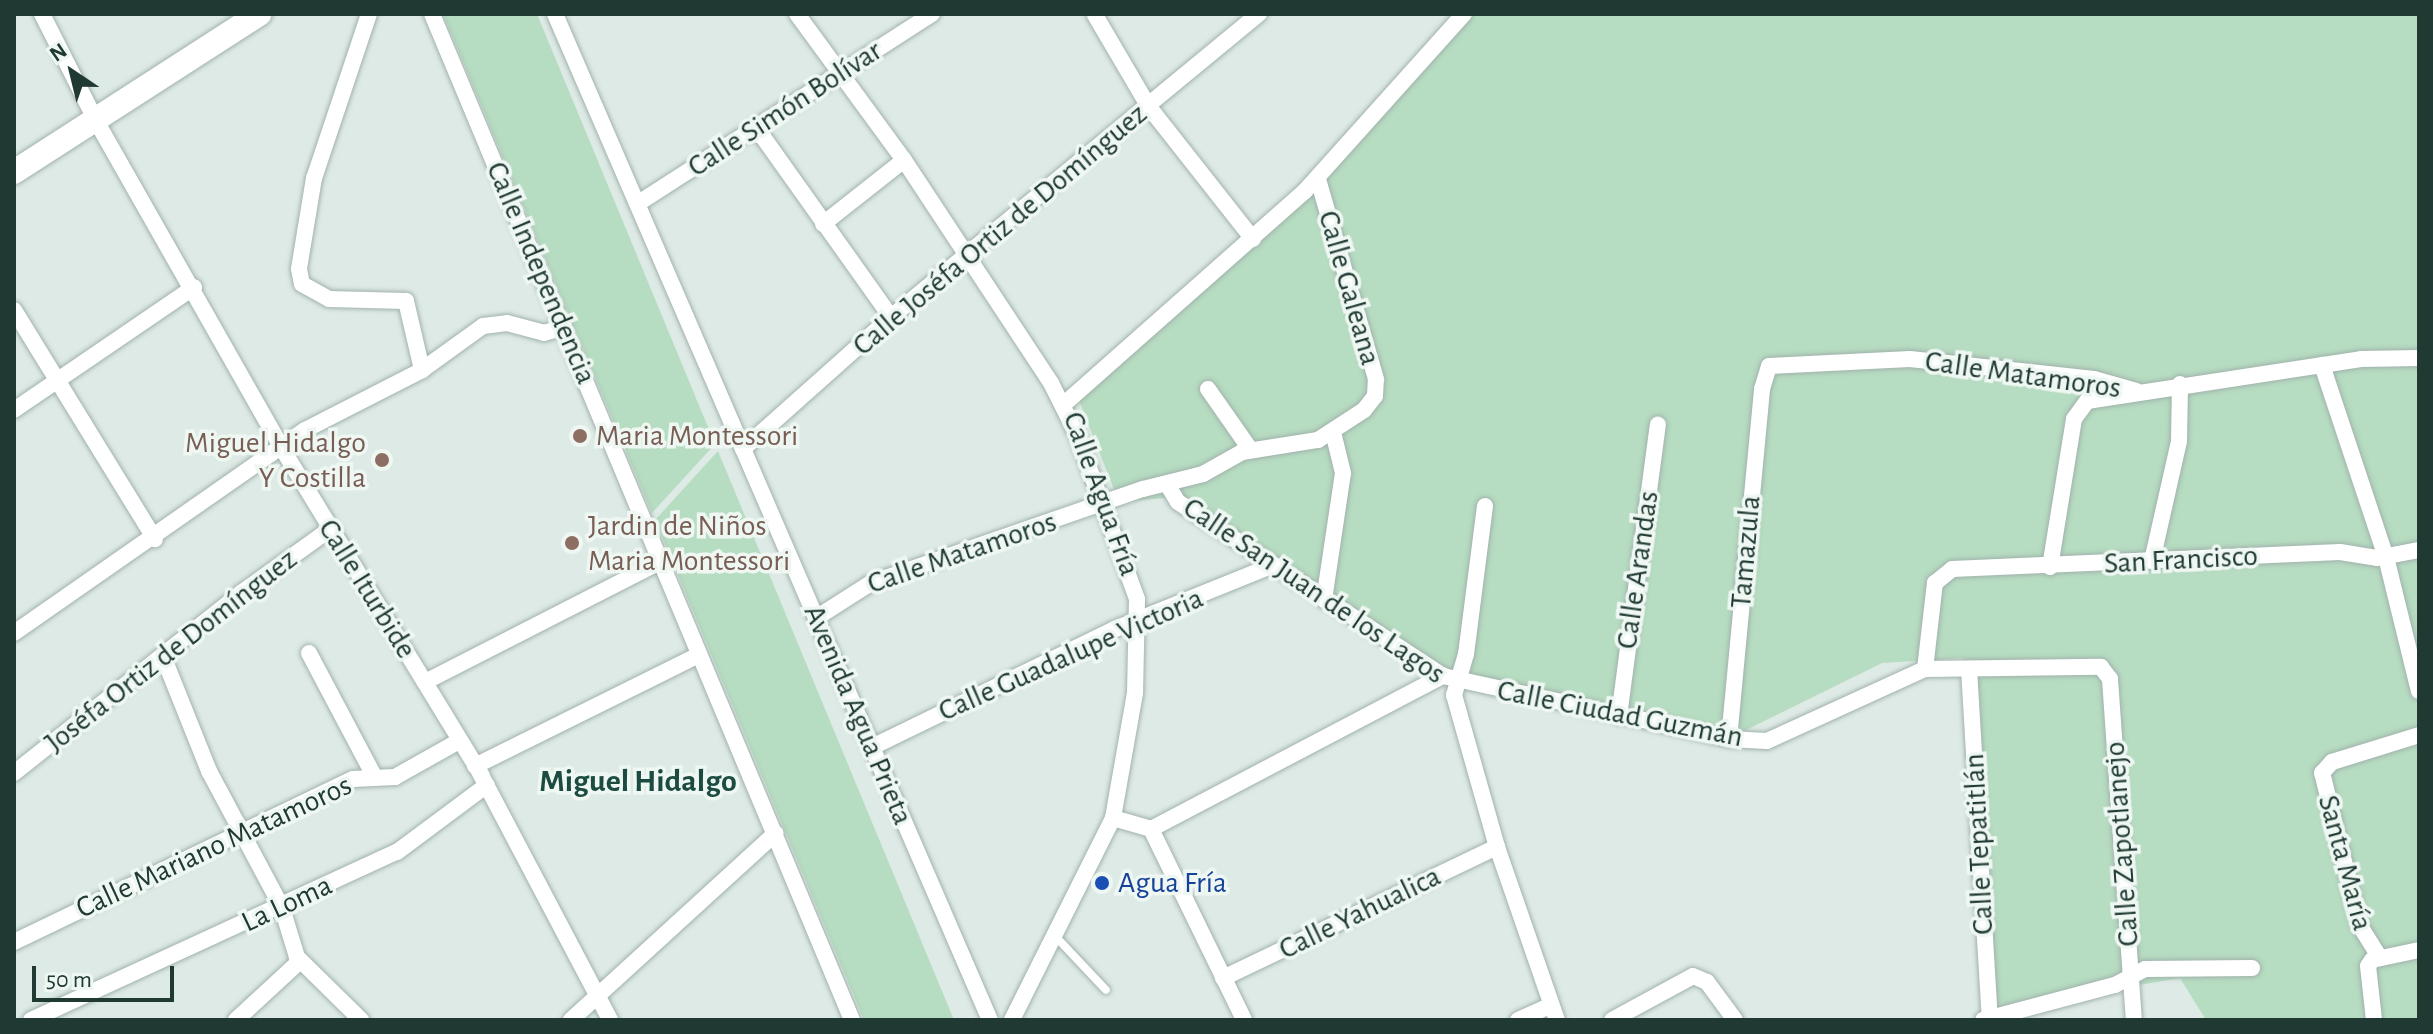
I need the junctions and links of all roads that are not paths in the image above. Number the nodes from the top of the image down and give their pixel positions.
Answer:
1 (42, 14) edge
2 (259, 14) edge
3 (369, 14) edge
4 (432, 14) edge
5 (555, 14) edge
6 (797, 14) edge
7 (932, 14) edge
8 (1259, 14) edge
9 (1095, 15) edge
10 (1459, 16) edge
11 (842, 72) junction
12 (1149, 107) junction
13 (95, 119) junction
14 (752, 131) junction
15 (904, 160) junction
16 (14, 172) edge
17 (1318, 179) junction
18 (637, 204) junction
19 (823, 224) junction
20 (1253, 239) junction
21 (966, 253) junction
22 (194, 287) junction
23 (14, 310) edge
24 (891, 317) junction
25 (564, 327) junction
26 (2419, 359) edge
27 (2322, 365) junction
28 (1769, 366) joint
29 (422, 370) junction
30 (59, 380) junction
31 (2180, 384) junction
32 (1208, 389) dead end
33 (2136, 391) junction
34 (1375, 396) joint
35 (1063, 405) junction
36 (14, 410) edge
37 (1658, 425) dead end
38 (1333, 432) junction
39 (743, 449) junction
40 (1250, 449) junction
41 (283, 450) junction
42 (1167, 484) junction
43 (1104, 503) junction
44 (1485, 506) dead end
45 (330, 529) junction
46 (155, 539) junction
47 (2419, 550) edge
48 (2386, 557) junction
49 (661, 561) junction
50 (2152, 561) junction
51 (1271, 566) junction
52 (2050, 567) junction
53 (1324, 600) junction
54 (816, 618) junction
55 (1140, 622) junction
56 (17, 625) edge
57 (309, 653) dead end
58 (699, 655) junction
59 (163, 656) junction
60 (1925, 669) junction
61 (1969, 669) junction
62 (2105, 670) joint
63 (1449, 679) junction
64 (425, 682) junction
65 (2419, 691) edge
66 (1619, 716) junction
67 (2419, 735) edge
68 (1729, 739) junction
69 (459, 741) junction
70 (872, 747) junction
71 (475, 766) junction
72 (14, 773) edge
73 (374, 776) junction
74 (487, 785) junction
75 (1113, 818) junction
76 (1151, 829) junction
77 (245, 833) junction
78 (776, 833) junction
79 (1497, 847) junction
80 (282, 908) junction
81 (1055, 935) junction
82 (14, 942) edge
83 (2419, 950) edge
84 (300, 961) junction
85 (2374, 962) junction
86 (2252, 968) dead end
87 (2132, 976) junction
88 (1223, 978) junction
89 (1106, 990) dead end
90 (597, 995) junction
91 (346, 1006) junction
92 (1554, 1012) edge
93 (1987, 1019) edge
94 (31, 1020) edge
95 (236, 1020) edge
96 (334, 1020) edge
97 (361, 1020) edge
98 (571, 1020) edge
99 (610, 1020) edge
100 (852, 1020) edge
101 (990, 1020) edge
102 (1012, 1020) edge
103 (1244, 1020) edge
104 (1518, 1020) edge
105 (1612, 1020) edge
106 (1735, 1020) edge
107 (2134, 1020) edge
108 (2374, 1020) edge

1 - 13 street, Calle Iturbide
2 - 13 street
3 - 29 street
4 - 25 street, Calle Independencia
5 - 18 street, Avenida Agua Prieta
6 - 11 street
7 - 11 street, Calle Simón Bolívar
8 - 12 street, Calle Joséfa Ortiz de Domínguez
9 - 12 street
10 - 17 street, Calle Agua Fría
11 - 14 street, Calle Simón Bolívar
11 - 15 street
12 - 20 street
12 - 21 street, Calle Joséfa Ortiz de Domínguez
13 - 16 street
13 - 22 street, Calle Iturbide
14 - 18 street, Calle Simón Bolívar
14 - 19 street
15 - 19 street
15 - 21 street
17 - 20 street, Calle Agua Fría
17 - 34 street, Calle Galeana
18 - 39 street, Avenida Agua Prieta
19 - 24 street
20 - 35 street, Calle Agua Fría
21 - 24 street, Calle Joséfa Ortiz de Domínguez
21 - 35 street
22 - 30 street
22 - 41 street, Calle Iturbide
23 - 30 street
24 - 39 street, Calle Joséfa Ortiz de Domínguez
25 - 29 street
25 - 49 street, Calle Independencia
26 - 27 street, Calle Matamoros
27 - 31 street, Calle Matamoros
27 - 48 street
28 - 33 street, Calle Matamoros
28 - 68 street, Tamazula
29 - 41 street
30 - 36 street
30 - 46 street
31 - 33 street, Calle Matamoros
31 - 50 street
32 - 40 street
33 - 52 street
34 - 38 street, Calle Matamoros
35 - 43 street, Calle Agua Fría
37 - 66 street, Calle Arandas
38 - 40 street, Calle Matamoros
38 - 53 street
39 - 54 street, Avenida Agua Prieta
40 - 42 street, Calle Matamoros
41 - 45 street, Calle Iturbide
41 - 46 street
42 - 43 street, Calle Matamoros
42 - 51 street, Calle San Juan de los Lagos
43 - 54 street, Calle Matamoros
43 - 55 street, Calle Agua Fría
44 - 63 street
45 - 59 street, Joséfa Ortiz de Domínguez
45 - 64 street, Calle Iturbide
46 - 56 street
47 - 48 street, San Francisco
48 - 50 street, San Francisco
48 - 65 street
49 - 58 street, Calle Independencia
49 - 64 street
50 - 52 street, San Francisco
51 - 53 street, Calle San Juan de los Lagos
51 - 55 street, Calle Guadalupe Victoria
52 - 60 street, San Francisco
53 - 63 street, Calle San Juan de los Lagos
54 - 70 street, Avenida Agua Prieta
55 - 70 street, Calle Guadalupe Victoria
55 - 75 street, Calle Agua Fría
57 - 73 street
58 - 71 street
58 - 78 street, Calle Independencia
59 - 72 street, Joséfa Ortiz de Domínguez
59 - 77 street
60 - 61 street, Calle Ciudad Guzmán
60 - 68 street, Calle Ciudad Guzmán
61 - 62 street, Calle Ciudad Guzmán
61 - 93 street, Calle Tepatitlán
62 - 87 street, Calle Zapotlanejo
63 - 66 street, Calle Ciudad Guzmán
63 - 76 street
63 - 79 street, Calle San Juan de los Lagos
64 - 69 street, Calle Iturbide
66 - 68 street, Calle Ciudad Guzmán
67 - 85 street, Santa María
69 - 71 street, Calle Iturbide
69 - 73 street, Calle Mariano Matamoros
70 - 101 street, Avenida Agua Prieta
71 - 74 street, Calle Iturbide
73 - 77 street, Calle Mariano Matamoros
74 - 80 street, La Loma
74 - 90 street, Calle Iturbide
75 - 76 street
75 - 81 street, Calle Agua Fría
76 - 88 street
77 - 80 street
77 - 82 street, Calle Mariano Matamoros
78 - 90 street
78 - 100 street, Calle Independencia
79 - 88 street, Calle Yahualica
79 - 92 street, Calle San Juan de los Lagos
80 - 84 street
80 - 94 street, La Loma
81 - 89 lane
81 - 102 street, Calle Agua Fría
83 - 85 street
84 - 91 street
84 - 95 street
85 - 108 street, Santa María
86 - 87 street
87 - 93 street
87 - 107 street, Calle Zapotlanejo
88 - 103 street
90 - 98 street
90 - 99 street, Calle Iturbide
91 - 96 street
91 - 97 street
92 - 104 street
105 - 106 street

